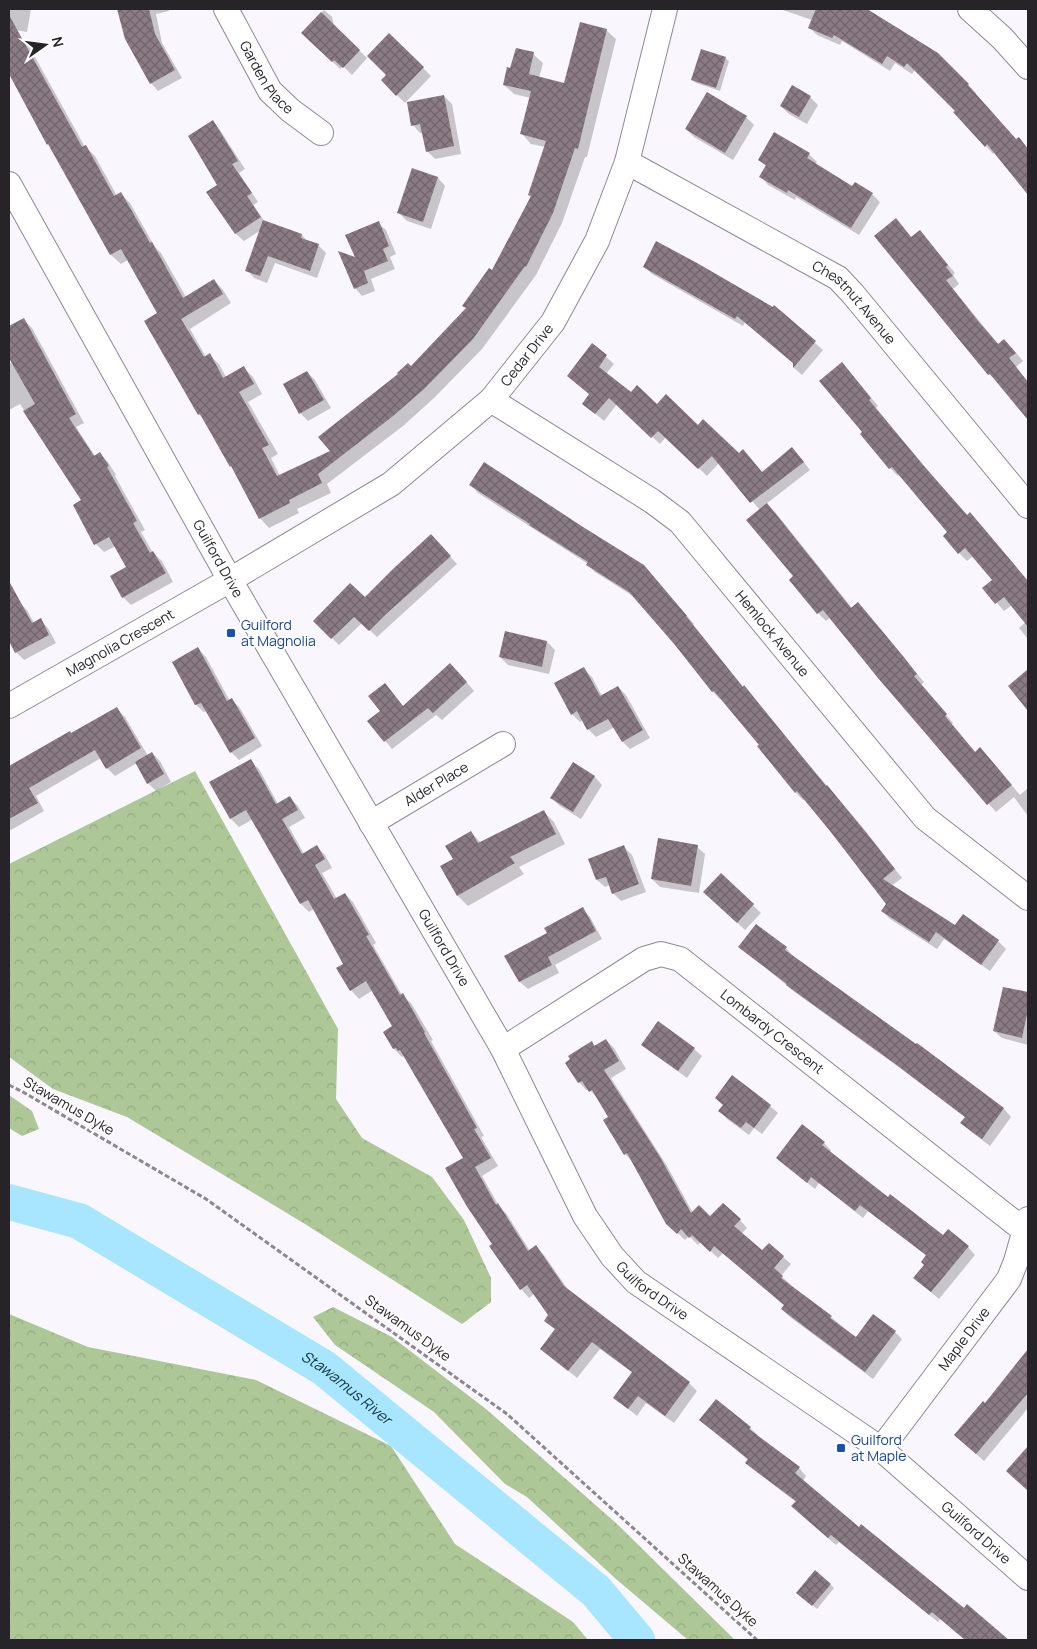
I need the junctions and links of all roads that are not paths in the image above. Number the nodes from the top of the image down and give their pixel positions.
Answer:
1 (226, 9) edge
2 (665, 9) edge
3 (970, 9) edge
4 (1028, 67) edge
5 (320, 133) dead end
6 (627, 162) junction
7 (9, 184) edge
8 (491, 400) junction
9 (1028, 506) edge
10 (230, 580) junction
11 (9, 706) edge
12 (503, 744) dead end
13 (371, 823) junction
14 (1028, 898) edge
15 (503, 1049) junction
16 (1027, 1225) edge
17 (880, 1449) junction
18 (1028, 1578) edge

1 - 5 street, Garden Place
2 - 6 street, Cedar Drive
3 - 4 street
6 - 8 street, Cedar Drive
6 - 9 street, Chestnut Avenue
7 - 10 street, Guilford Drive
8 - 10 street, Cedar Drive
8 - 14 street, Hemlock Avenue
10 - 11 street, Magnolia Crescent
10 - 13 street, Guilford Drive
12 - 13 street, Alder Place
13 - 15 street, Guilford Drive
15 - 16 street, Lombardy Crescent
15 - 17 street, Guilford Drive
16 - 17 street, Maple Drive
17 - 18 street, Guilford Drive

